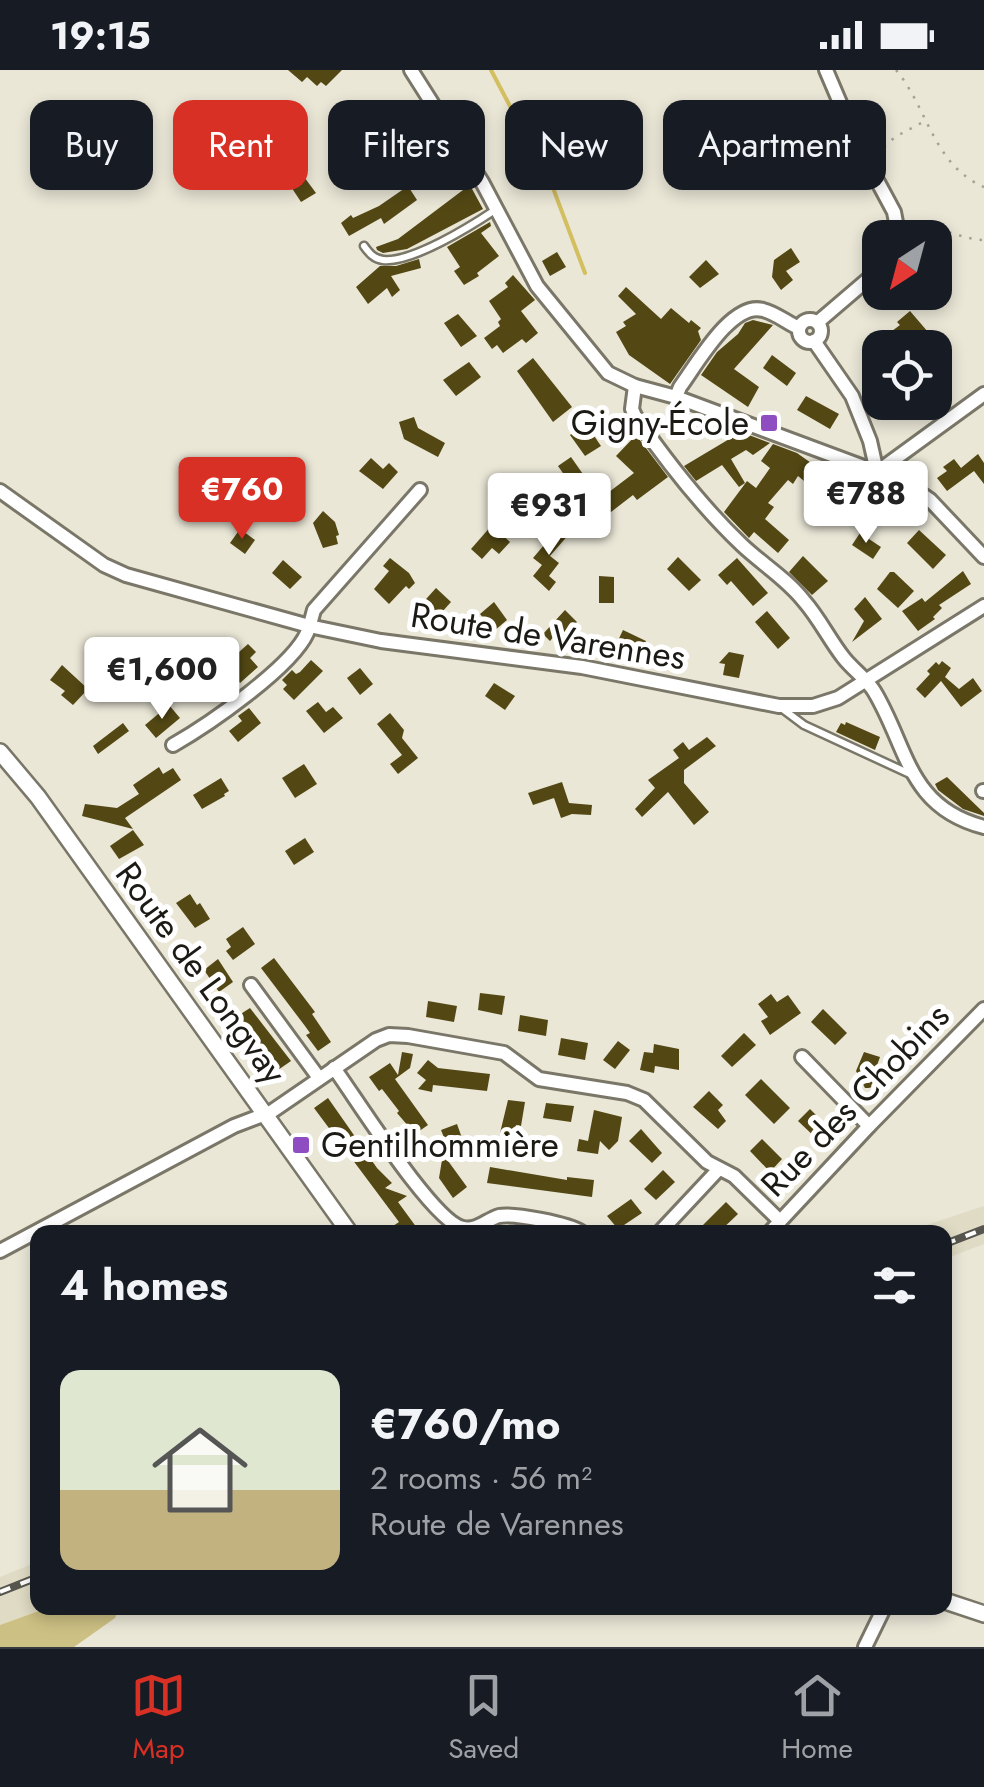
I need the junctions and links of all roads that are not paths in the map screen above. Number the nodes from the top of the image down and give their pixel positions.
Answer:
1 (411, 70) edge
2 (826, 70) edge
3 (497, 209) junction
4 (894, 220) edge
5 (364, 246) dead end
6 (862, 284) edge
7 (818, 322) junction
8 (799, 328) junction
9 (814, 341) junction
10 (635, 386) junction
11 (984, 394) edge
12 (676, 397) junction
13 (877, 472) junction
14 (420, 490) dead end
15 (0, 491) edge
16 (984, 558) edge
17 (984, 606) edge
18 (308, 626) junction
19 (867, 682) junction
20 (779, 706) junction
21 (173, 745) dead end
22 (0, 752) edge
23 (912, 774) junction
24 (984, 827) edge
25 (251, 985) dead end
26 (984, 1010) edge
27 (802, 1058) dead end
28 (334, 1068) junction
29 (319, 1078) junction
30 (266, 1114) junction
31 (868, 1126) junction
32 (718, 1170) junction
33 (47, 1225) edge
34 (344, 1225) edge
35 (460, 1225) edge
36 (480, 1225) edge
37 (564, 1225) edge
38 (667, 1225) edge
39 (773, 1225) edge
40 (777, 1225) edge
41 (30, 1234) edge
42 (0, 1251) edge
43 (952, 1604) edge
44 (984, 1614) edge
45 (881, 1615) edge
46 (865, 1647) edge

1 - 3 street
2 - 4 street
3 - 5 lane
3 - 10 street
6 - 7 street
7 - 8 street
7 - 9 street
8 - 9 street
8 - 12 street
9 - 13 street
10 - 12 street
10 - 19 street
11 - 13 street
12 - 13 street
13 - 16 street
14 - 18 street
15 - 18 street, Route de Varennes
17 - 19 street, Route de Varennes
18 - 20 street, Route de Varennes
18 - 21 street
19 - 20 street, Route de Varennes
19 - 23 street
20 - 23 lane
22 - 30 street, Route de Longvay
23 - 24 street
25 - 29 street
26 - 31 street, Rue des Chobins
27 - 31 street
28 - 29 street
28 - 32 street
28 - 35 street
29 - 30 street
30 - 33 street
30 - 34 street, Route de Longvay
31 - 40 street, Rue des Chobins
32 - 38 street
32 - 39 street
36 - 37 street
41 - 42 street
43 - 44 street
45 - 46 street

